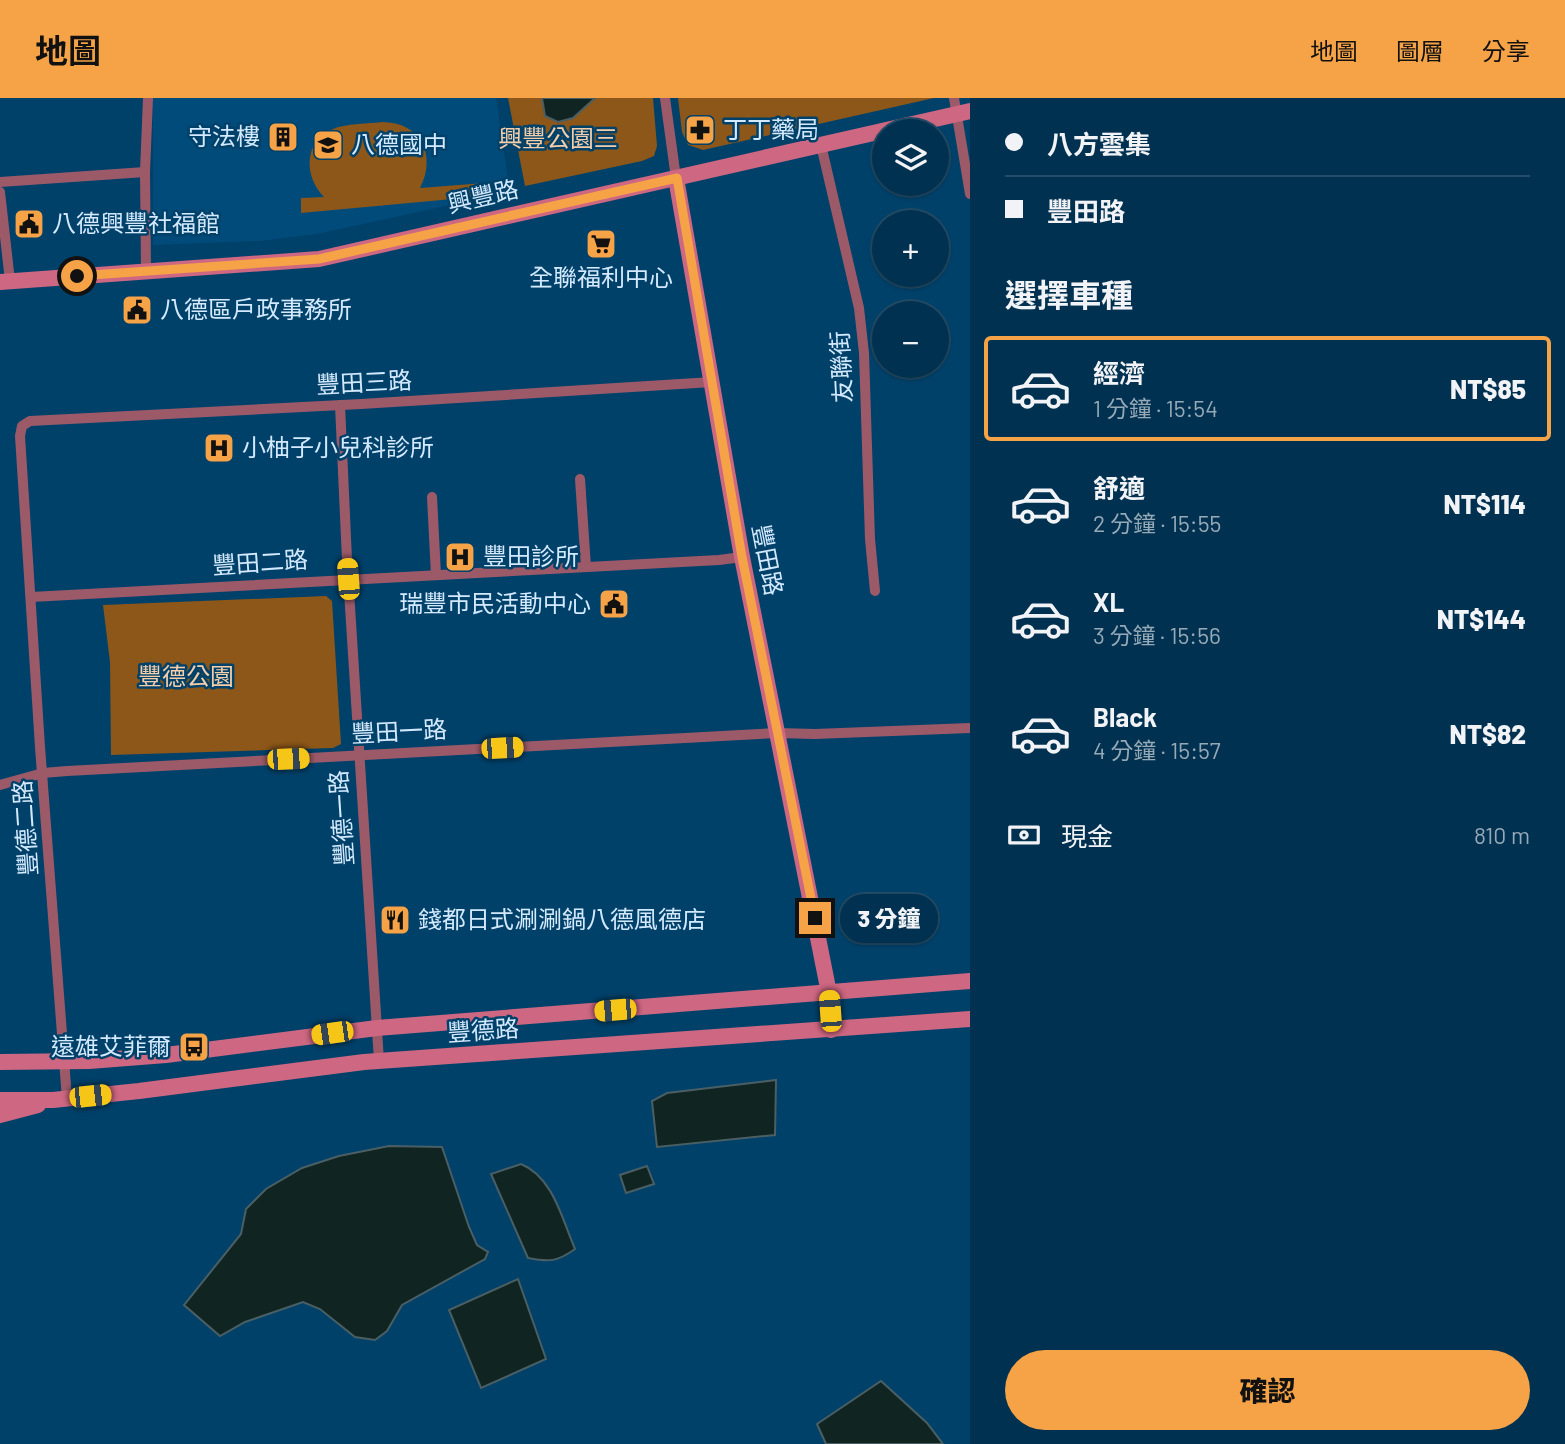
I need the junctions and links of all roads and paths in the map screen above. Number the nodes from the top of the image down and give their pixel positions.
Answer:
1 (148, 98) edge
2 (665, 98) edge
3 (960, 107) edge
4 (821, 145) junction
5 (145, 172) junction
6 (677, 178) junction
7 (0, 182) edge
8 (0, 192) edge
9 (970, 194) edge
10 (146, 271) junction
11 (5, 281) edge
12 (712, 382) junction
13 (341, 405) junction
14 (21, 429) joint
15 (580, 479) dead end
16 (432, 497) dead end
17 (742, 557) junction
18 (586, 567) junction
19 (436, 575) junction
20 (348, 579) junction
21 (875, 591) dead end
22 (32, 597) junction
23 (970, 728) edge
24 (777, 733) junction
25 (359, 755) junction
26 (43, 773) junction
27 (0, 785) edge
28 (970, 981) edge
29 (829, 993) junction
30 (970, 1019) edge
31 (377, 1028) junction
32 (831, 1030) junction
33 (379, 1061) junction
34 (0, 1062) edge
35 (65, 1062) junction
36 (60, 1099) junction
37 (0, 1100) edge
38 (0, 1115) edge

1 - 5 street
2 - 6 street, 豐田路
3 - 4 main road, 興豐路
3 - 9 street
4 - 6 main road, 興豐路
4 - 21 street, 友聯街
5 - 7 street
5 - 10 street
6 - 10 main road, 興豐路
6 - 12 main road, 豐田路
8 - 11 street
10 - 11 main road, 興豐路
12 - 13 street, 豐田三路
12 - 17 main road, 豐田路
13 - 14 street, 豐田三路
13 - 20 street, 豐德一路
14 - 22 street, 豐德二路
15 - 18 street
16 - 19 street
17 - 18 street, 豐田二路
17 - 24 main road, 豐田路
18 - 19 street, 豐田二路
19 - 20 street, 豐田二路
20 - 22 street, 豐田二路
20 - 25 street, 豐德一路
22 - 26 street, 豐德二路
23 - 24 street, 豐田一路
24 - 25 street, 豐田一路
24 - 29 main road, 豐田路
25 - 26 street, 豐田一路
25 - 31 street, 豐德一路
26 - 27 street, 豐田一路
26 - 35 street, 豐德二路
28 - 29 main road, 豐德路
29 - 31 main road, 豐德路
29 - 32 main road, 豐田路
30 - 32 main road, 豐德路
31 - 33 street, 豐德一路
31 - 35 main road, 豐德路
32 - 33 main road, 豐德路
33 - 36 main road, 豐德路
34 - 35 main road, 豐德路
35 - 36 street, 豐德二路
36 - 37 main road, 豐德路
36 - 38 main road

